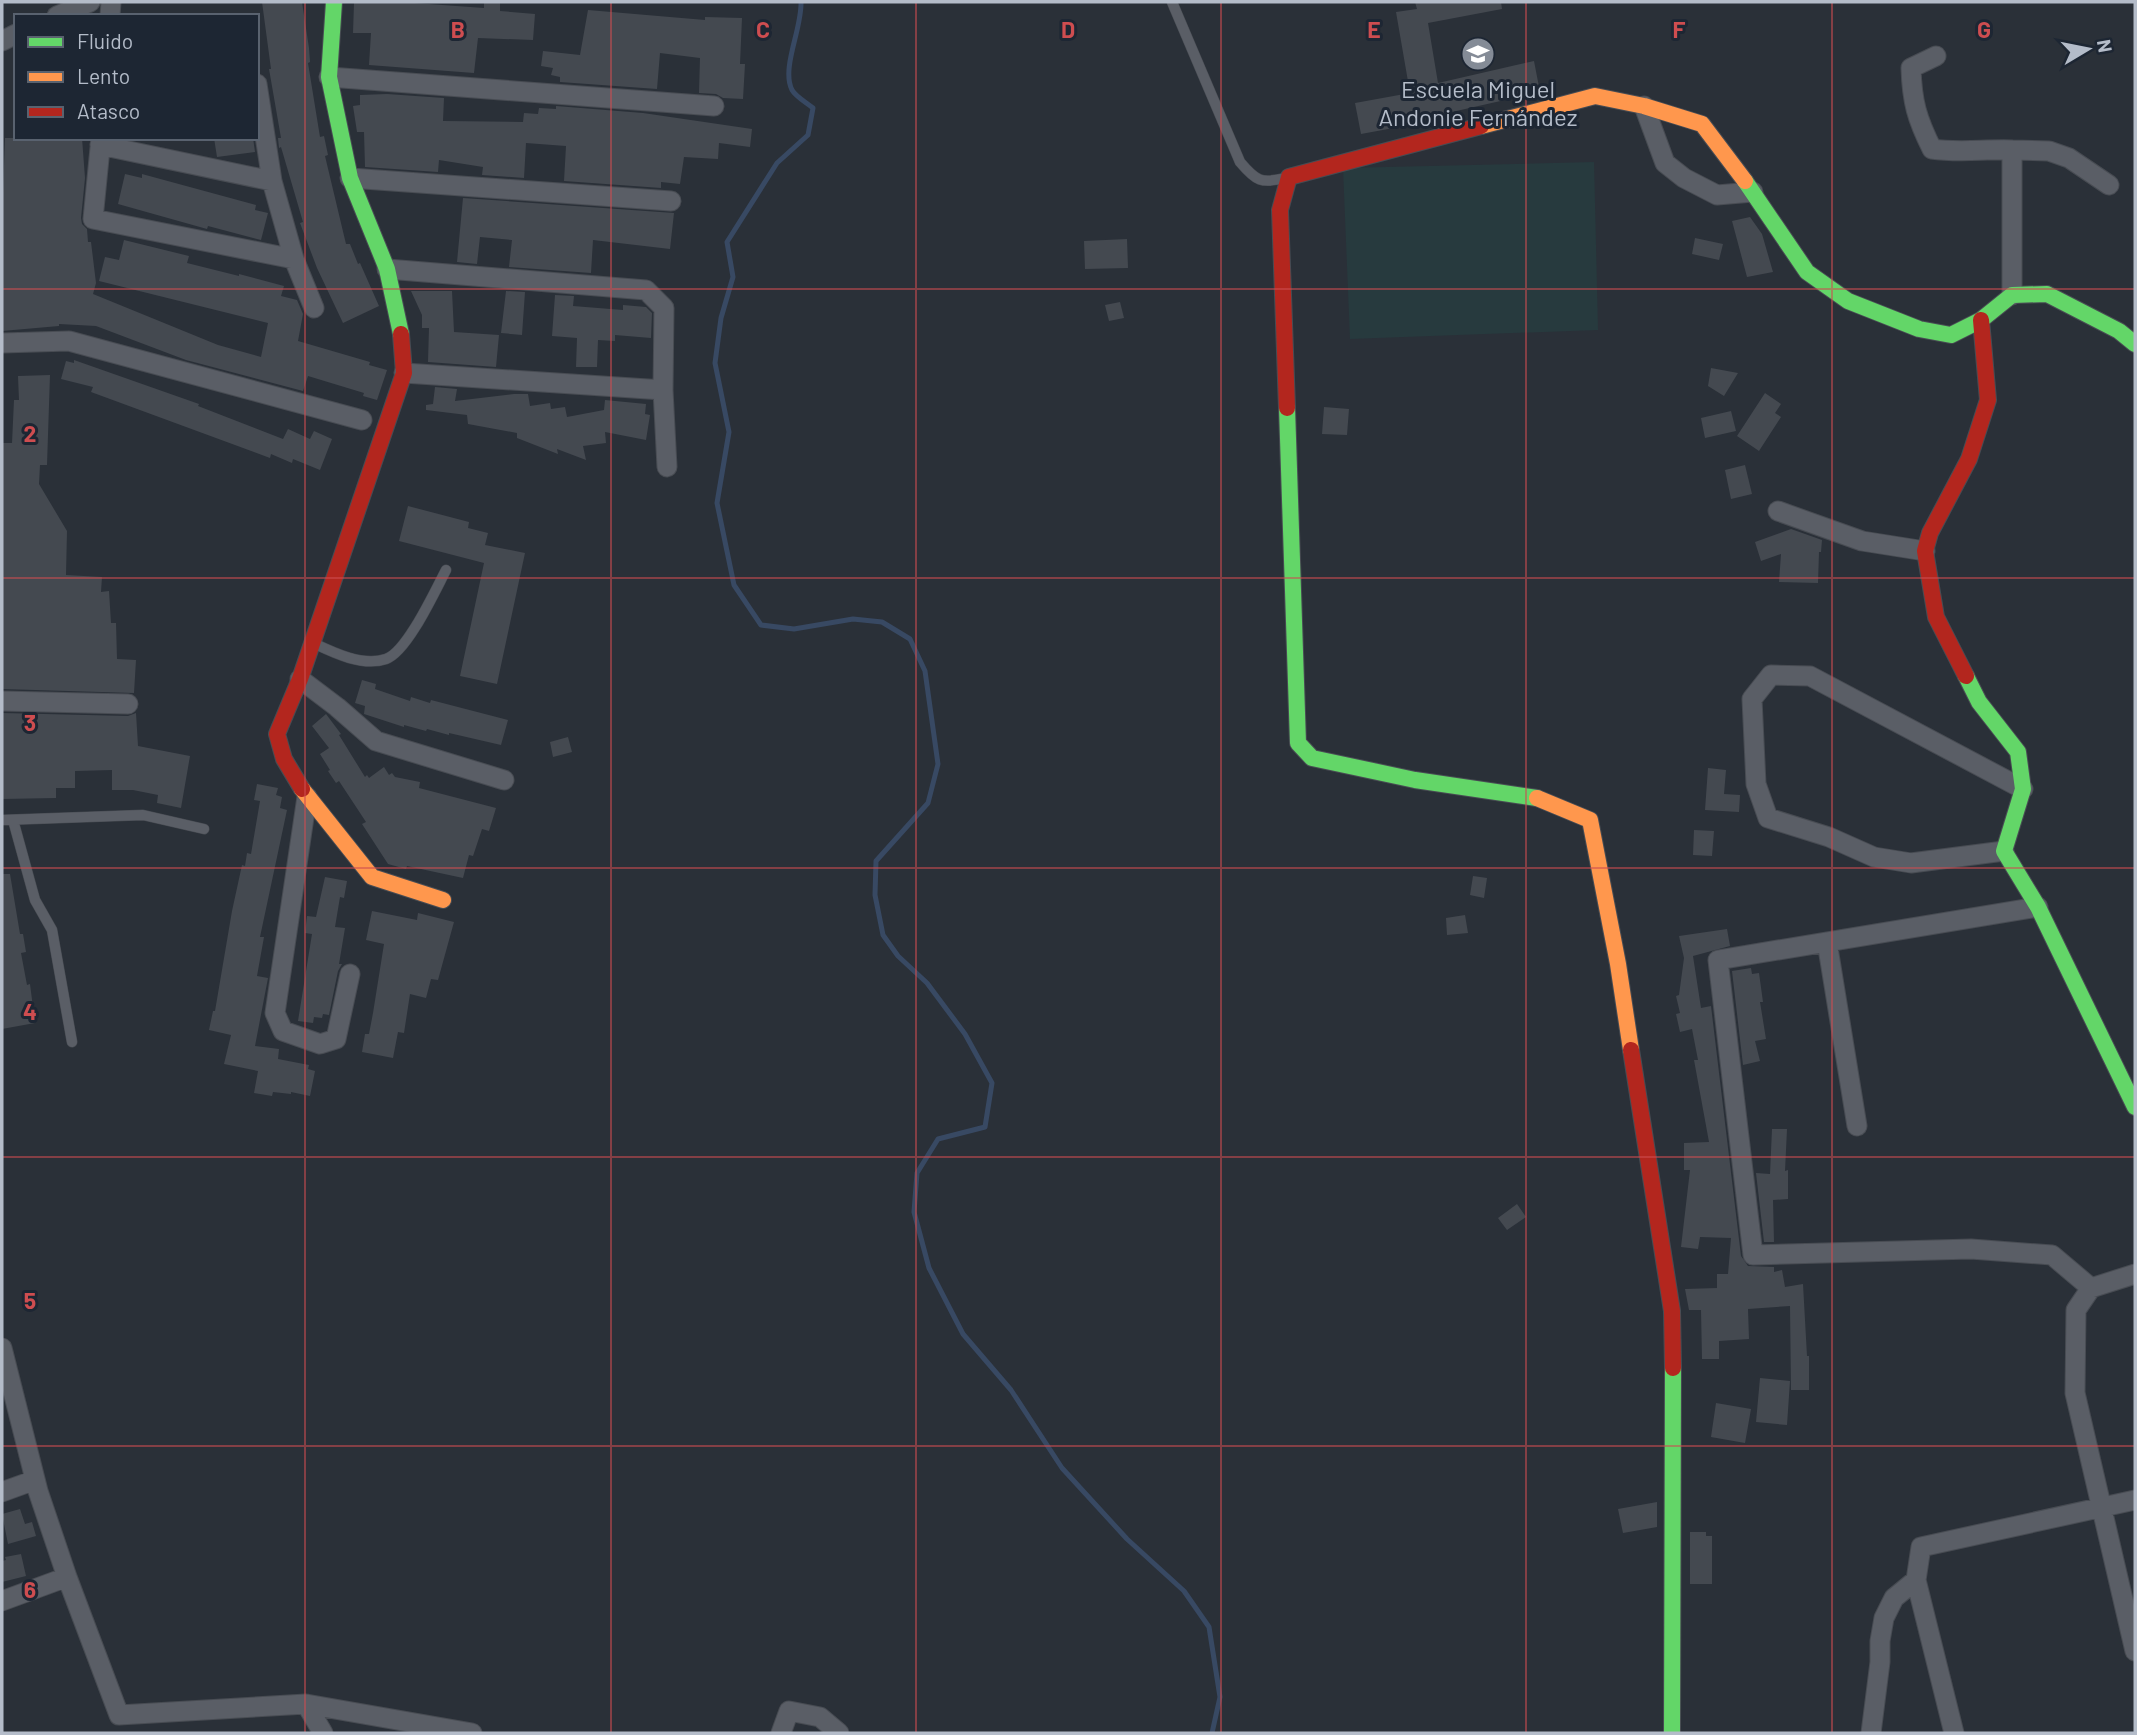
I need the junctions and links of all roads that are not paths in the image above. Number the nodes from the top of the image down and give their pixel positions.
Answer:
1 (90, 2) edge
2 (334, 2) edge
3 (1172, 2) edge
4 (62, 14) edge
5 (1936, 56) dead end
6 (329, 77) junction
7 (259, 97) edge
8 (714, 106) dead end
9 (1644, 106) junction
10 (100, 142) edge
11 (2012, 150) junction
12 (1289, 177) junction
13 (350, 178) junction
14 (272, 181) junction
15 (2109, 185) dead end
16 (1753, 192) junction
17 (671, 201) dead end
18 (294, 258) junction
19 (387, 269) junction
20 (2012, 295) junction
21 (314, 308) dead end
22 (1981, 320) junction
23 (2, 343) edge
24 (2135, 344) edge
25 (404, 373) junction
26 (663, 390) junction
27 (362, 420) dead end
28 (667, 467) dead end
29 (1778, 511) dead end
30 (1925, 551) junction
31 (446, 570) dead end
32 (313, 643) junction
33 (300, 679) junction
34 (2, 701) edge
35 (128, 704) dead end
36 (504, 780) dead end
37 (2023, 789) junction
38 (307, 797) junction
39 (7, 820) edge
40 (204, 830) dead end
41 (2004, 851) junction
42 (443, 900) dead end
43 (2038, 906) junction
44 (1827, 942) junction
45 (350, 974) dead end
46 (72, 1042) dead end
47 (2135, 1107) edge
48 (1857, 1126) dead end
49 (2135, 1274) edge
50 (2091, 1288) junction
51 (2, 1348) edge
52 (36, 1480) junction
53 (2, 1492) edge
54 (2135, 1500) edge
55 (2102, 1508) junction
56 (67, 1577) junction
57 (1916, 1580) junction
58 (2, 1601) edge
59 (2135, 1651) edge
60 (306, 1703) junction
61 (122, 1724) edge
62 (323, 1733) edge
63 (472, 1733) edge
64 (781, 1733) edge
65 (839, 1733) edge
66 (1672, 1733) edge
67 (1871, 1733) edge
68 (1954, 1733) edge

1 - 4 street
2 - 6 street
3 - 12 lane
5 - 11 street
6 - 8 street
6 - 13 street
7 - 14 street
9 - 12 street
9 - 16 street
9 - 16 street
10 - 14 street
10 - 18 street
11 - 15 street
11 - 20 street
12 - 66 street
13 - 17 street
13 - 19 street
14 - 18 street
16 - 22 street
18 - 21 street
19 - 25 street
19 - 26 street
20 - 22 street
20 - 24 street
22 - 30 street
23 - 27 street
25 - 26 street
25 - 32 street
26 - 28 street
29 - 30 street
30 - 37 street
31 - 32 lane
32 - 33 street
33 - 36 street
33 - 38 street
34 - 35 street
37 - 41 street
37 - 41 street
38 - 42 street
38 - 45 street
39 - 40 lane
39 - 46 lane
41 - 43 street
43 - 44 street
43 - 47 street
44 - 48 street
44 - 50 street
49 - 50 street
50 - 55 street
51 - 52 street
52 - 53 street
52 - 56 street
54 - 55 street
55 - 57 street
55 - 59 street
56 - 58 street
56 - 61 street
57 - 67 street
57 - 68 street
60 - 61 street
60 - 62 street
60 - 63 street
64 - 65 street

